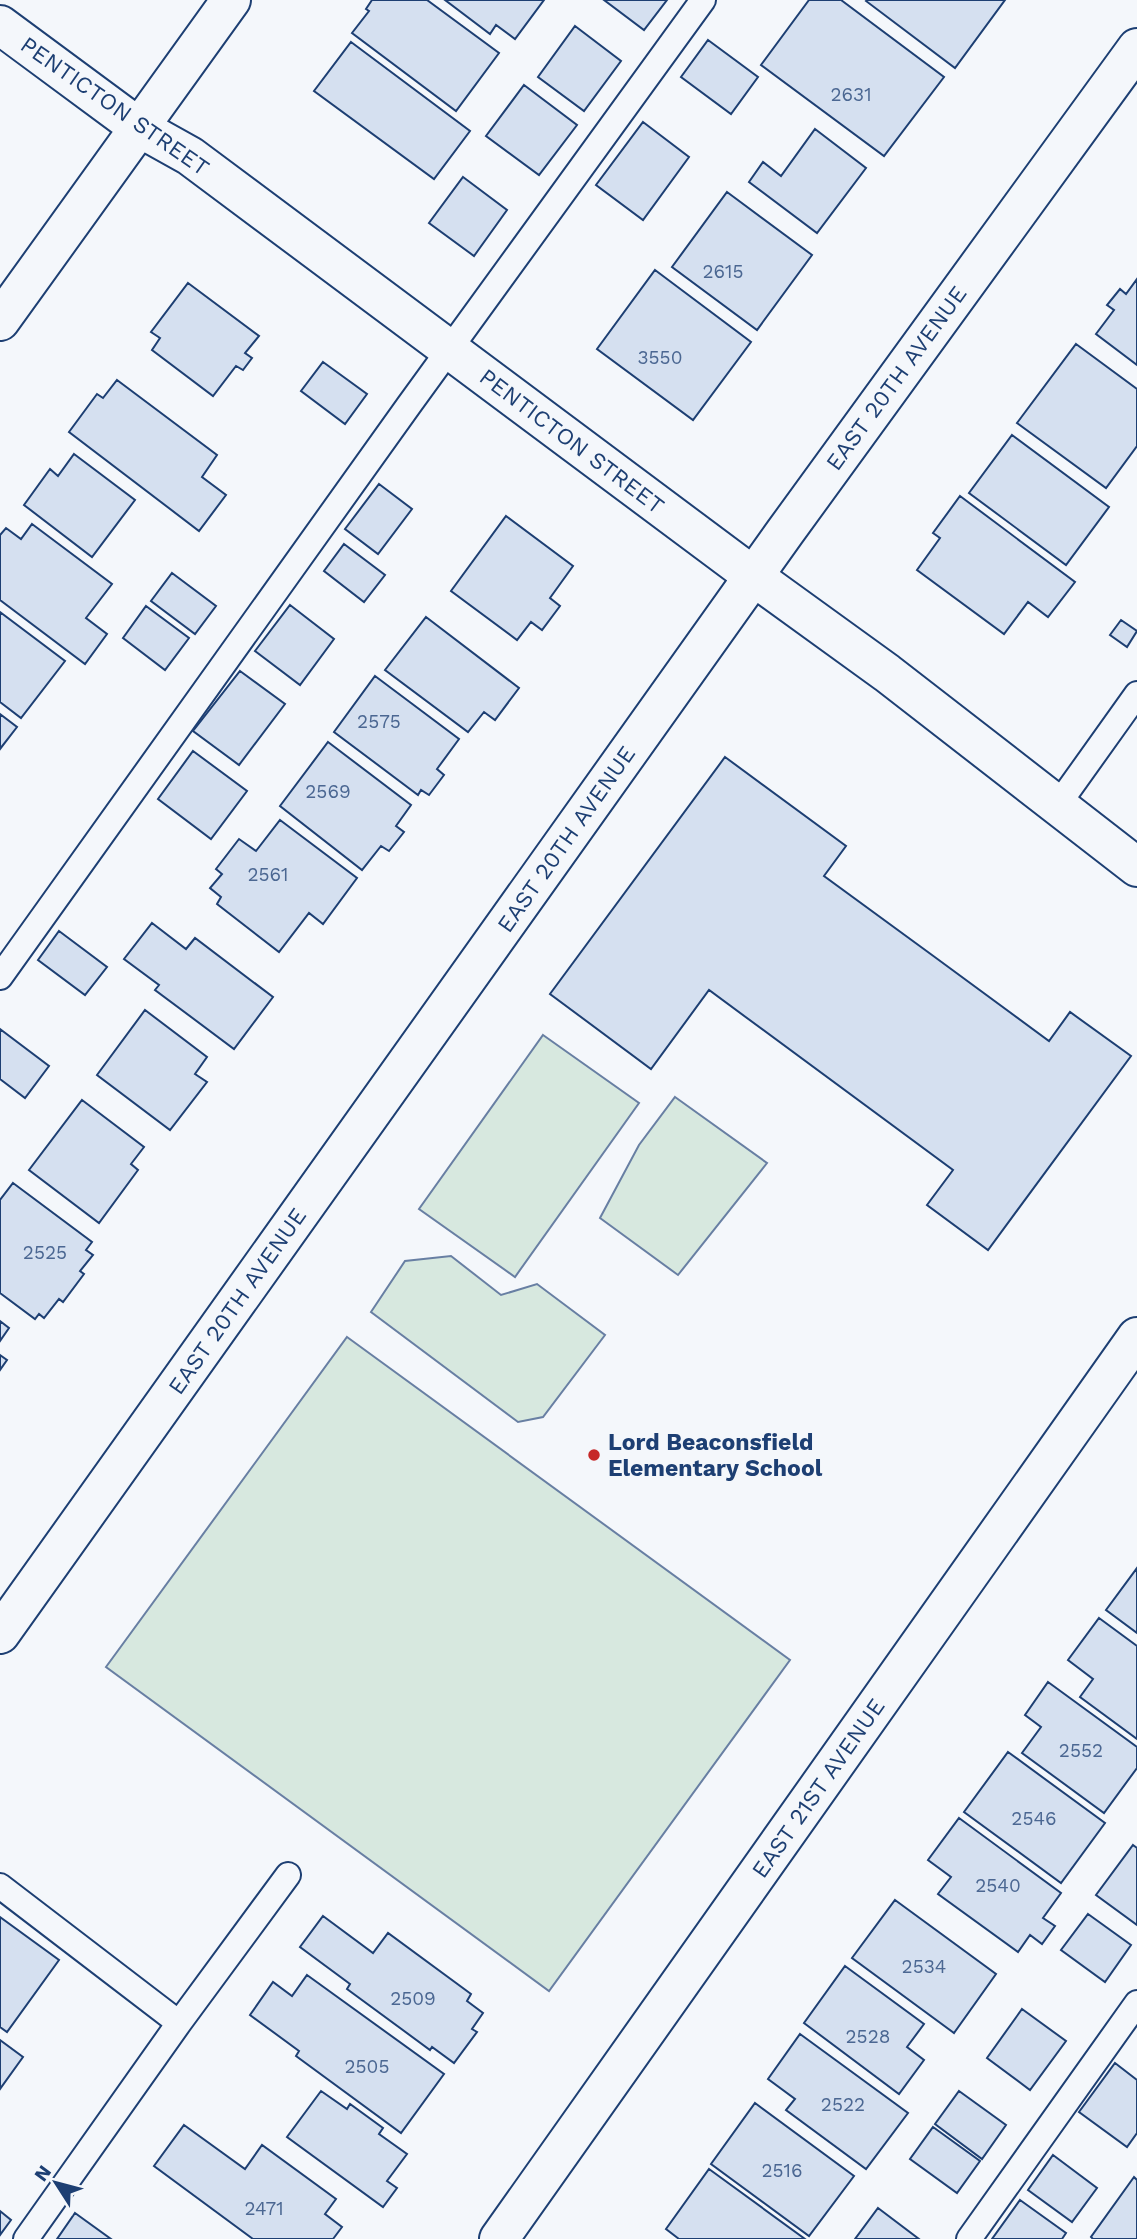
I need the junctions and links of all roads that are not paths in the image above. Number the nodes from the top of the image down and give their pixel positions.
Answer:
1 (231, 0) edge
2 (703, 0) edge
3 (0, 25) edge
4 (1137, 48) edge
5 (138, 127) junction
6 (0, 321) edge
7 (449, 350) junction
8 (753, 576) junction
9 (1137, 694) edge
10 (1057, 806) junction
11 (1137, 867) edge
12 (0, 977) edge
13 (1137, 1337) edge
14 (0, 1634) edge
15 (288, 1875) dead end
16 (0, 1886) edge
17 (1137, 2003) edge
18 (179, 2023) junction
19 (26, 2239) edge
20 (499, 2239) edge
21 (969, 2239) edge

1 - 5 street
2 - 7 lane
3 - 5 street, PENTICTON STREET
4 - 8 street, EAST 20TH AVENUE
5 - 6 street
5 - 7 street, PENTICTON STREET
7 - 8 street, PENTICTON STREET
7 - 12 lane
8 - 10 street, PENTICTON STREET
8 - 14 street, EAST 20TH AVENUE
9 - 10 lane
10 - 11 street, PENTICTON STREET
13 - 20 street, EAST 21ST AVENUE
15 - 18 lane
16 - 18 lane
17 - 21 lane
18 - 19 lane

